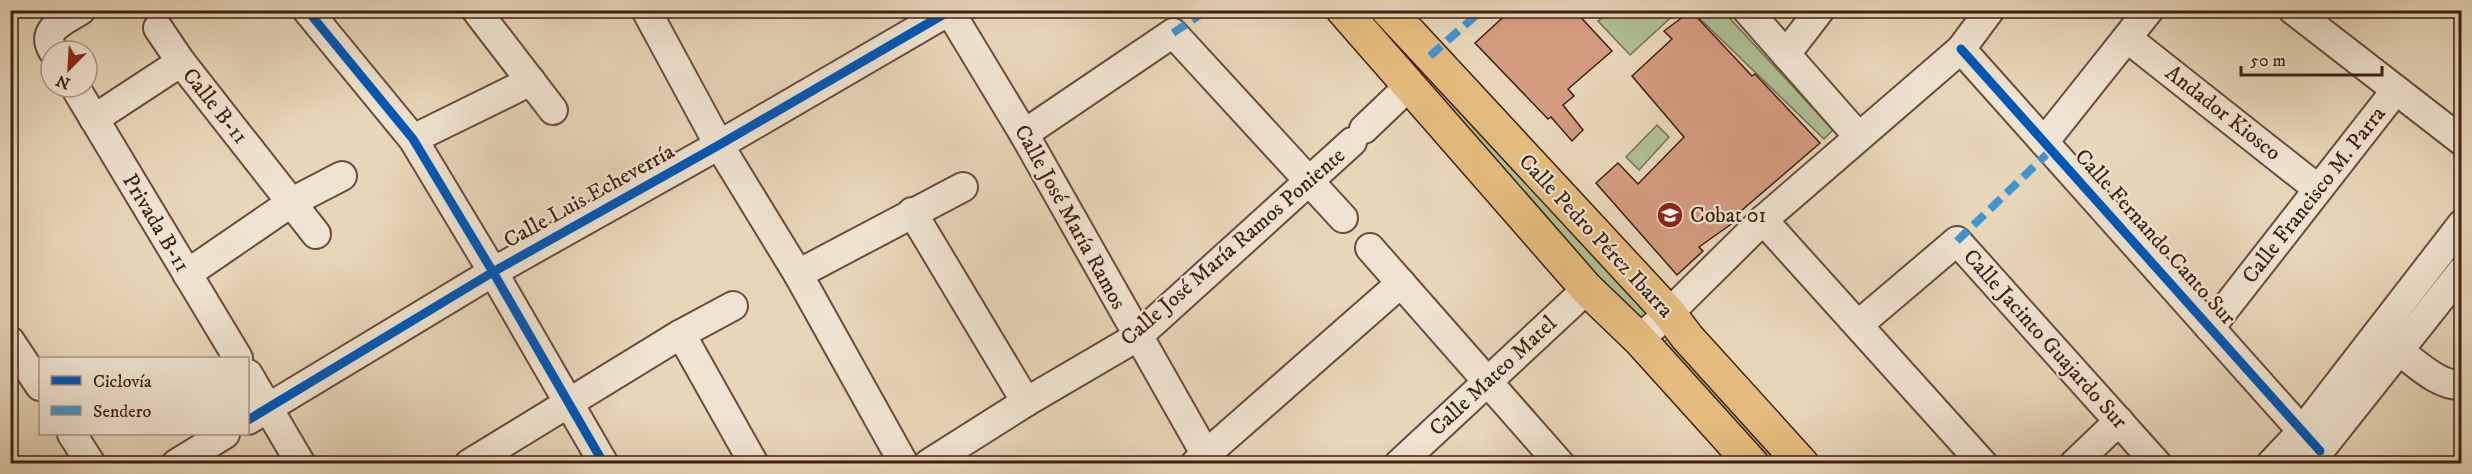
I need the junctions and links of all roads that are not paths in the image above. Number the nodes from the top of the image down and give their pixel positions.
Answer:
1 (81, 10) edge
2 (307, 10) edge
3 (476, 10) edge
4 (645, 10) edge
5 (1388, 10) edge
6 (1747, 10) edge
7 (1820, 10) edge
8 (1990, 10) edge
9 (2149, 10) edge
10 (2293, 10) edge
11 (950, 11) edge
12 (1344, 11) edge
13 (158, 28) dead end
14 (2127, 38) junction
15 (49, 39) edge
16 (1961, 49) junction
17 (1786, 54) junction
18 (181, 62) junction
19 (531, 81) junction
20 (1409, 86) junction
21 (2396, 90) junction
22 (82, 99) edge
23 (553, 110) dead end
24 (94, 119) junction
25 (1024, 134) junction
26 (1858, 136) junction
27 (413, 139) junction
28 (2462, 141) edge
29 (2044, 142) junction
30 (719, 145) junction
31 (342, 176) dead end
32 (1311, 182) junction
33 (963, 187) dead end
34 (2318, 189) junction
35 (292, 202) junction
36 (912, 212) junction
37 (1343, 218) dead end
38 (1762, 220) junction
39 (2462, 224) edge
40 (316, 234) dead end
41 (1370, 248) dead end
42 (2462, 271) edge
43 (494, 272) junction
44 (187, 274) junction
45 (798, 274) junction
46 (1401, 283) junction
47 (1587, 289) junction
48 (733, 306) dead end
49 (1669, 313) junction
50 (1858, 325) junction
51 (2210, 328) junction
52 (681, 334) junction
53 (1137, 337) junction
54 (1639, 339) junction
55 (10, 341) edge
56 (2398, 350) junction
57 (237, 357) edge
58 (249, 378) edge
59 (1487, 381) junction
60 (39, 384) edge
61 (2462, 385) edge
62 (568, 402) junction
63 (1026, 402) junction
64 (258, 414) edge
65 (2119, 421) junction
66 (73, 435) edge
67 (223, 435) edge
68 (2311, 449) edge
69 (1205, 461) edge
70 (91, 464) edge
71 (176, 464) edge
72 (301, 464) edge
73 (469, 464) edge
74 (603, 464) edge
75 (754, 464) edge
76 (904, 464) edge
77 (928, 464) edge
78 (1399, 464) edge
79 (1560, 464) edge
80 (1752, 464) edge
81 (1802, 464) edge
82 (1983, 464) edge
83 (2074, 464) edge
84 (2157, 464) edge
85 (2271, 464) edge

1 - 15 street
2 - 27 street
3 - 19 street
4 - 30 street
5 - 49 main road, Calle Pedro Pérez Ibarra
6 - 17 street
7 - 17 street
8 - 16 street
9 - 14 street
10 - 21 street
11 - 25 street, Calle José María Ramos
11 - 30 street, Calle Luis Echeverría
12 - 20 main road, Calle Pedro Pérez Ibarra
13 - 18 street
14 - 29 street
14 - 34 street, Andador Kiosco
16 - 26 street
16 - 29 street, Calle Fernando Canto Sur
17 - 26 street
18 - 24 street, Calle B-11
18 - 35 street, Calle B-11
19 - 23 street
19 - 27 street
20 - 32 street, Calle José María Ramos Poniente
20 - 47 main road, Calle Pedro Pérez Ibarra
21 - 28 street
21 - 34 street, Calle Francisco M. Parra
22 - 24 street, Privada B-11
24 - 44 street, Privada B-11
25 - 32 street
25 - 53 street, Calle José María Ramos
26 - 38 street
27 - 43 street
29 - 51 street, Calle Fernando Canto Sur
30 - 43 street, Calle Luis Echeverría
30 - 45 street
31 - 35 street
32 - 37 street
32 - 53 street, Calle José María Ramos Poniente
33 - 36 street
34 - 51 street, Calle Francisco M. Parra
35 - 40 street
35 - 44 street
36 - 45 street
36 - 63 street
38 - 49 street
38 - 50 street
39 - 68 street
41 - 46 street
42 - 56 street
43 - 62 street
43 - 64 street, Calle Luis Echeverría
44 - 57 street, Privada B-11
45 - 76 street
46 - 59 street
46 - 69 street, Calle José María Ramos
47 - 54 main road, Calle Pedro Pérez Ibarra
47 - 59 street, Calle Mateo Matel
48 - 52 street
49 - 54 street
49 - 81 main road, Calle Pedro Pérez Ibarra
50 - 65 street, Calle Jacinto Guajardo Sur
50 - 82 street
51 - 68 street, Calle Fernando Canto Sur
52 - 62 street
52 - 75 street
53 - 63 street, Calle José María Ramos Poniente
53 - 69 street, Calle José María Ramos
54 - 80 main road, Calle Pedro Pérez Ibarra
55 - 60 street
56 - 61 street
56 - 68 street
58 - 64 street
59 - 78 street, Calle Mateo Matel
59 - 79 street
62 - 73 street
62 - 74 street
63 - 77 street, Calle José María Ramos Poniente
64 - 72 street
65 - 83 street
65 - 84 street, Calle Jacinto Guajardo Sur
66 - 70 street
67 - 71 street
68 - 85 street

